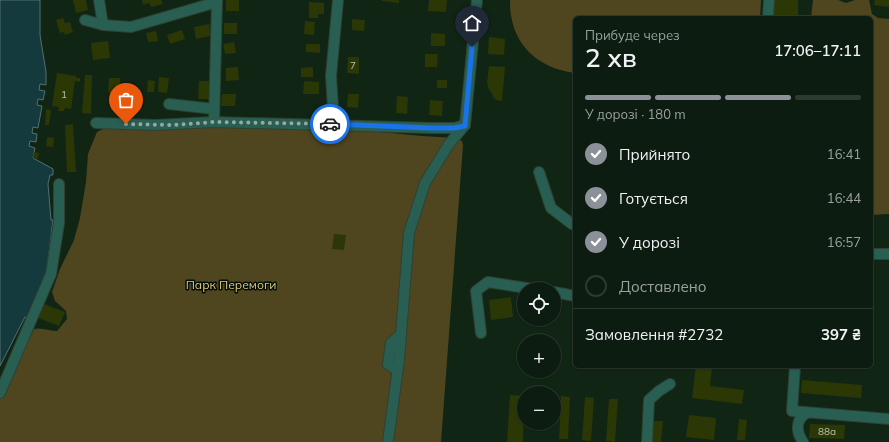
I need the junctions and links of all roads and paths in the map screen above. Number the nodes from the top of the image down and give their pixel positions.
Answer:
1 (99, 0) edge
2 (338, 0) edge
3 (477, 0) edge
4 (769, 0) edge
5 (217, 1) edge
6 (768, 16) edge
7 (85, 20) dead end
8 (103, 25) junction
9 (169, 104) dead end
10 (214, 109) junction
11 (214, 122) junction
12 (96, 123) dead end
13 (334, 124) junction
14 (465, 126) junction
15 (539, 172) dead end
16 (59, 184) dead end
17 (573, 224) edge
18 (873, 254) edge
19 (889, 254) edge
20 (517, 287) edge
21 (561, 293) edge
22 (573, 296) edge
23 (481, 333) dead end
24 (795, 368) edge
25 (670, 384) dead end
26 (0, 393) edge
27 (807, 413) junction
28 (889, 419) edge
29 (388, 442) edge
30 (647, 442) edge
31 (803, 442) edge

1 - 8 street
2 - 13 street
3 - 14 street
4 - 6 street
5 - 8 street
5 - 10 street
7 - 8 street
9 - 10 street
10 - 11 street
11 - 12 street
11 - 13 street
13 - 14 street
14 - 29 street
15 - 17 street
16 - 26 street
18 - 19 street
20 - 23 street
21 - 22 street
24 - 27 street
25 - 30 street
27 - 28 street
27 - 31 street

